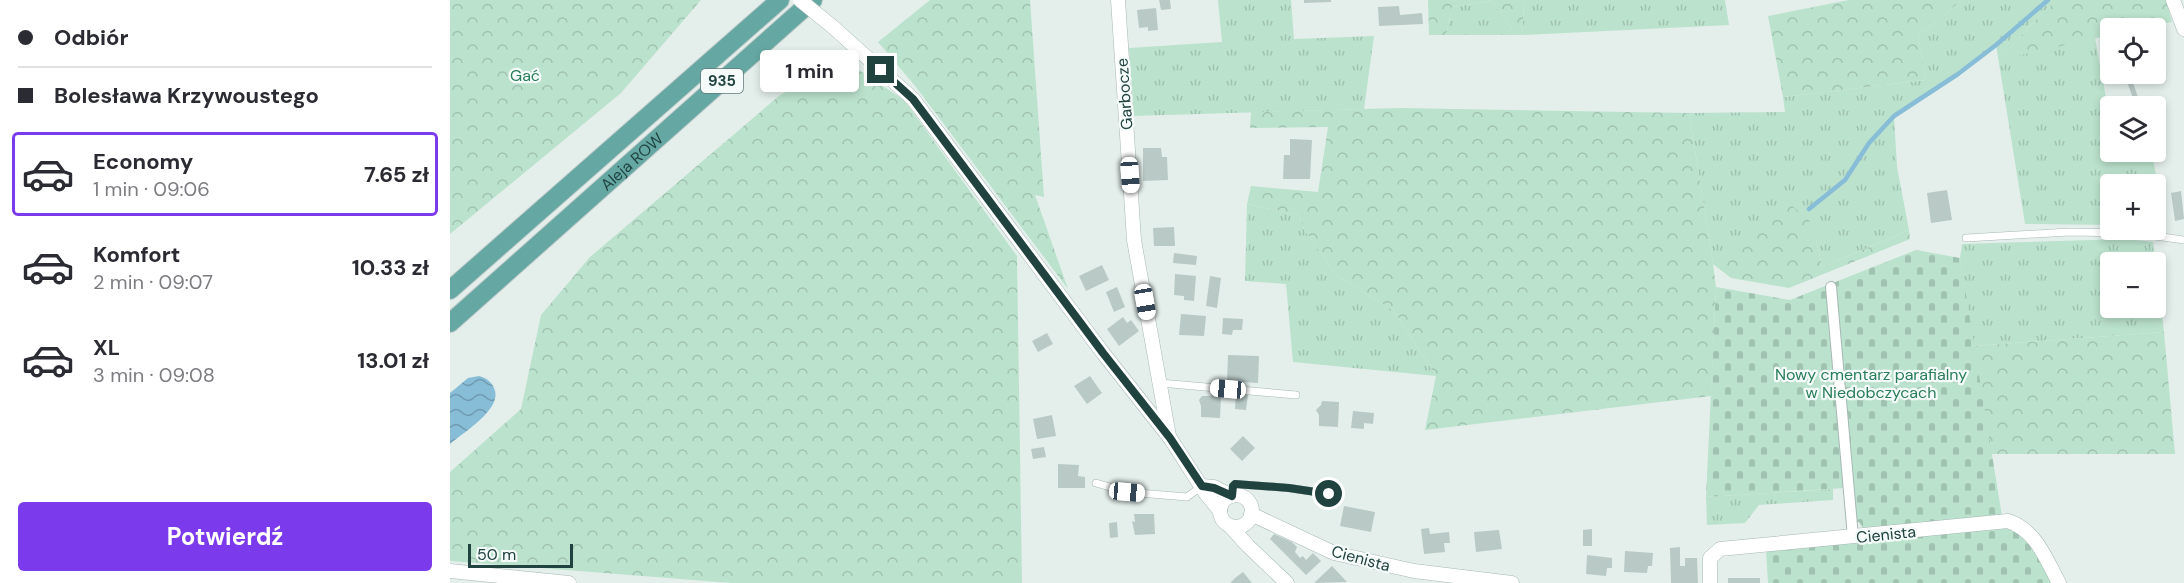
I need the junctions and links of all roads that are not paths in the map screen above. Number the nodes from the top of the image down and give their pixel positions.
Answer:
1 (780, 0) edge
2 (800, 0) edge
3 (813, 0) edge
4 (1118, 0) edge
5 (2173, 0) edge
6 (2184, 29) edge
7 (1966, 238) dead end
8 (2184, 240) edge
9 (1831, 287) dead end
10 (450, 290) edge
11 (450, 324) edge
12 (1160, 383) junction
13 (1296, 395) dead end
14 (1170, 438) junction
15 (1096, 483) dead end
16 (1202, 486) junction
17 (1329, 494) dead end
18 (1232, 496) junction
19 (1220, 511) junction
20 (1249, 518) junction
21 (1232, 526) junction
22 (1861, 537) junction
23 (1266, 562) junction
24 (450, 571) edge
25 (569, 583) edge
26 (1287, 583) edge
27 (1512, 583) edge
28 (1710, 583) edge
29 (2059, 583) edge

1 - 10 main road, Aleja ROW / 935
2 - 14 street, bridge
3 - 11 main road, Aleja ROW / 935
4 - 12 street, Garbocze
5 - 6 street
7 - 8 lane
9 - 22 street
12 - 13 lane
12 - 14 street, Garbocze
14 - 16 street
15 - 16 lane
16 - 18 street
16 - 19 street
17 - 18 lane
18 - 19 street
18 - 20 street
19 - 21 street
20 - 21 street
20 - 23 street
20 - 27 street, Cienista
21 - 23 street
22 - 28 street, Cienista
22 - 29 street, Cienista
23 - 26 street
24 - 25 street

